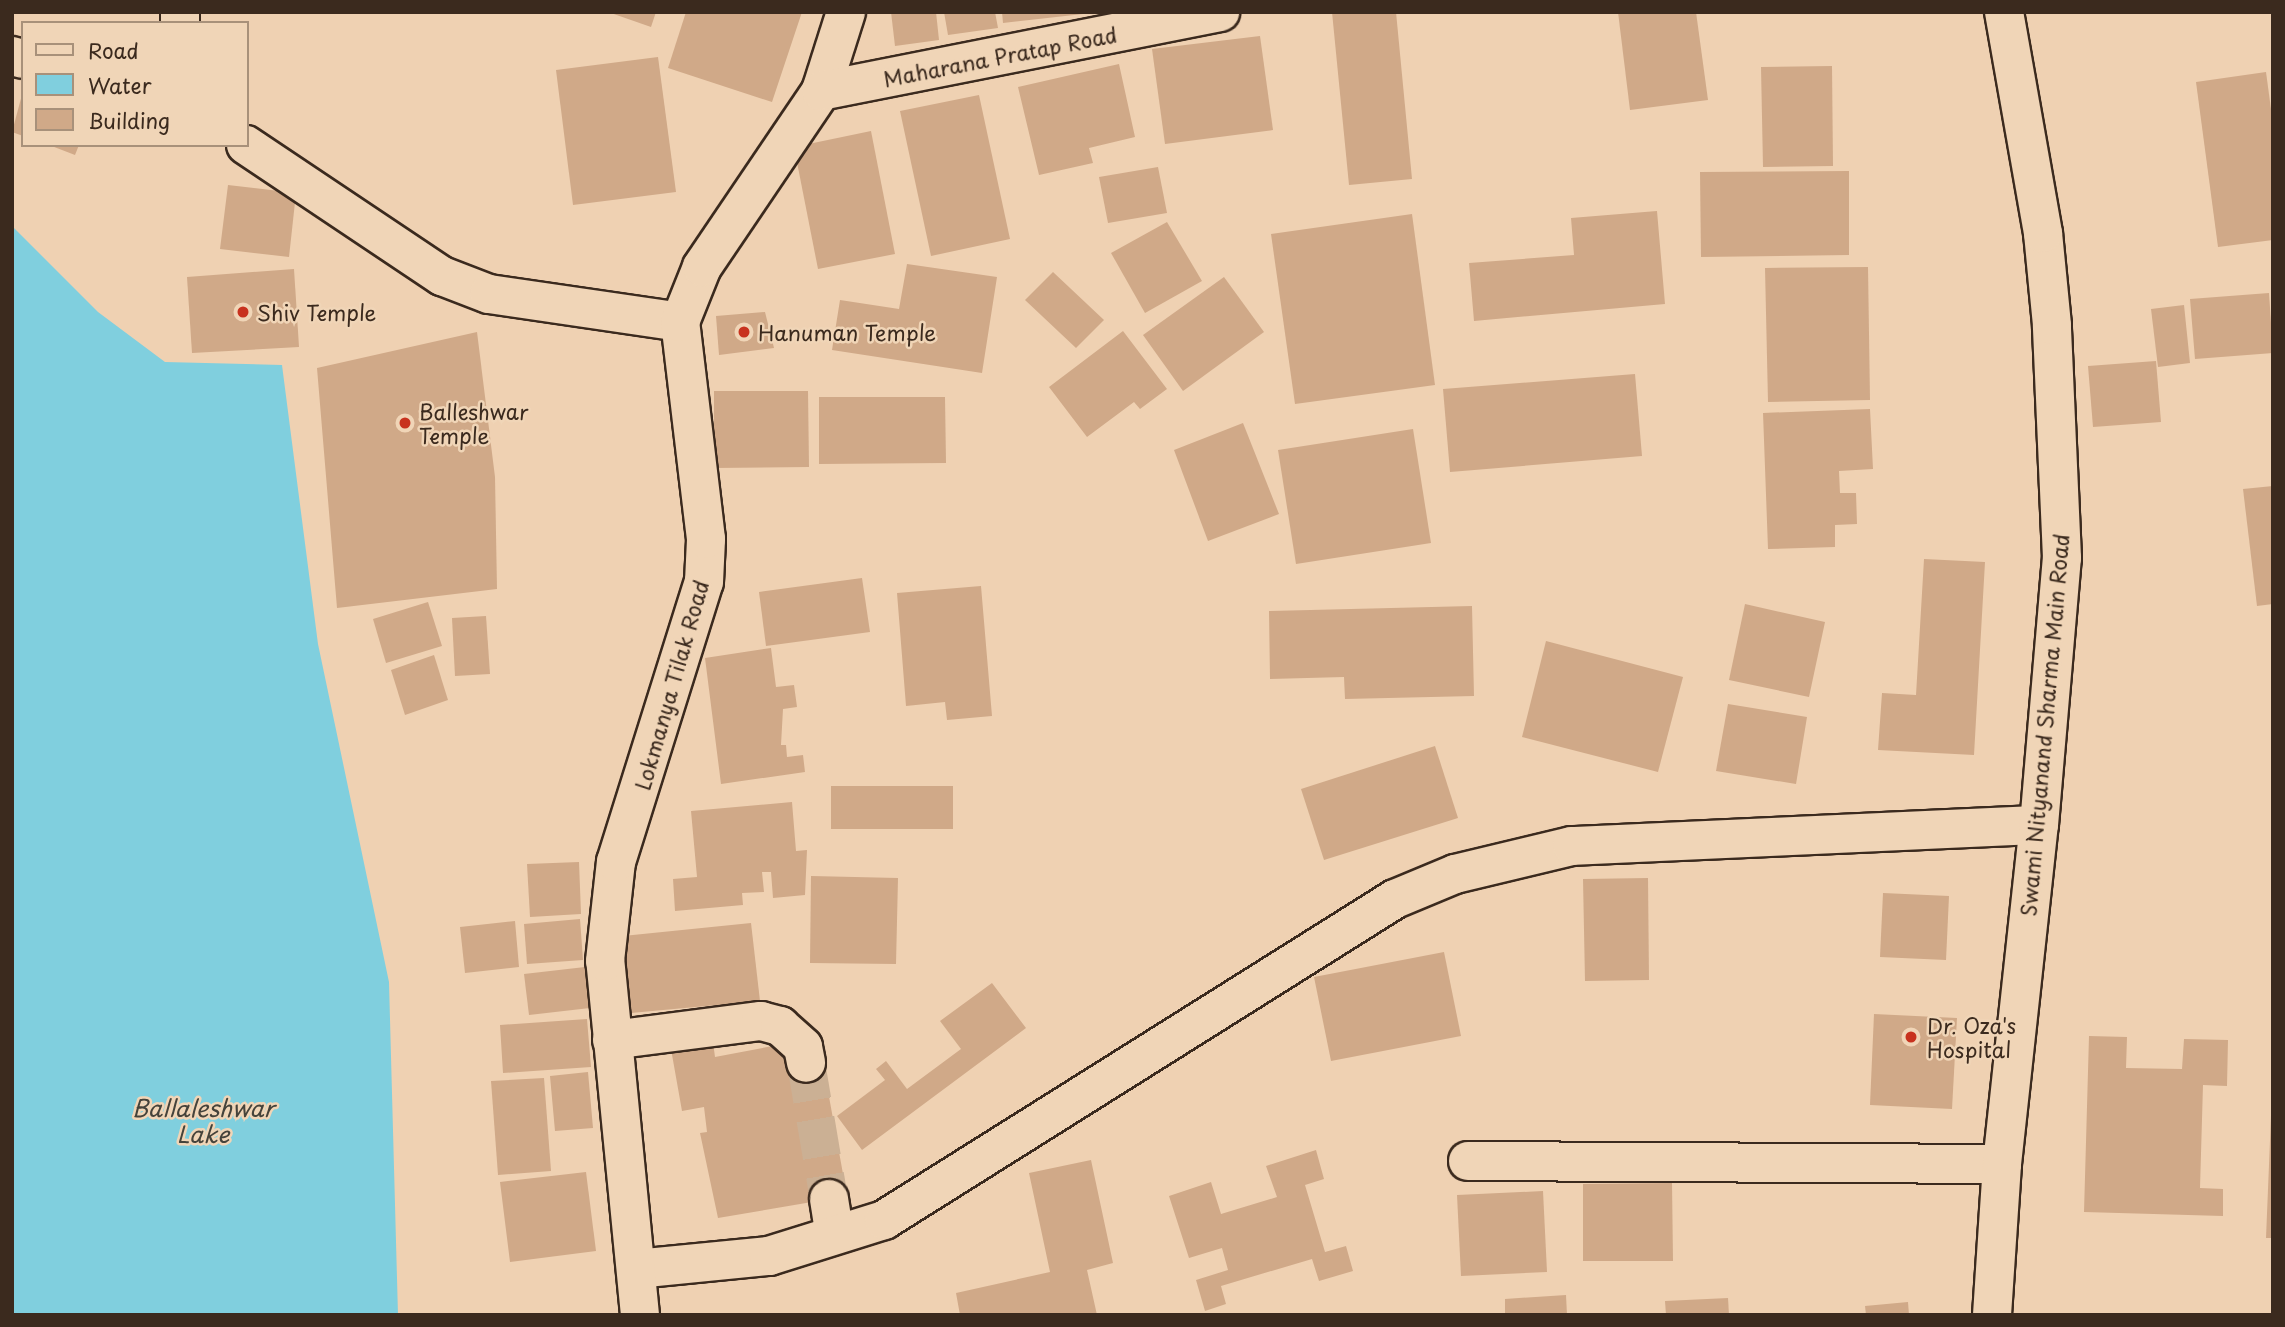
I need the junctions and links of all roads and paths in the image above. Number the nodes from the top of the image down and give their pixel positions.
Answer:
1 (846, 12) edge
2 (1220, 12) edge
3 (2004, 12) edge
4 (821, 91) junction
5 (248, 146) edge
6 (680, 322) junction
7 (2039, 825) junction
8 (612, 1040) junction
9 (806, 1063) tunnel mouth
10 (1468, 1161) dead end
11 (2002, 1164) junction
12 (636, 1269) junction
13 (640, 1315) edge
14 (1992, 1315) edge

1 - 4 street, Lokmanya Tilak Road
2 - 4 street, Maharana Pratap Road
3 - 7 street, Swami Nityanand Sharma Main Road
4 - 6 street, Lokmanya Tilak Road
5 - 6 street
6 - 8 street, Lokmanya Tilak Road
7 - 11 street, Swami Nityanand Sharma Main Road
7 - 12 street
8 - 9 street
8 - 12 street, Lokmanya Tilak Road
10 - 11 street
11 - 14 street, Swami Nityanand Sharma Main Road
12 - 13 street, Lokmanya Tilak Road

